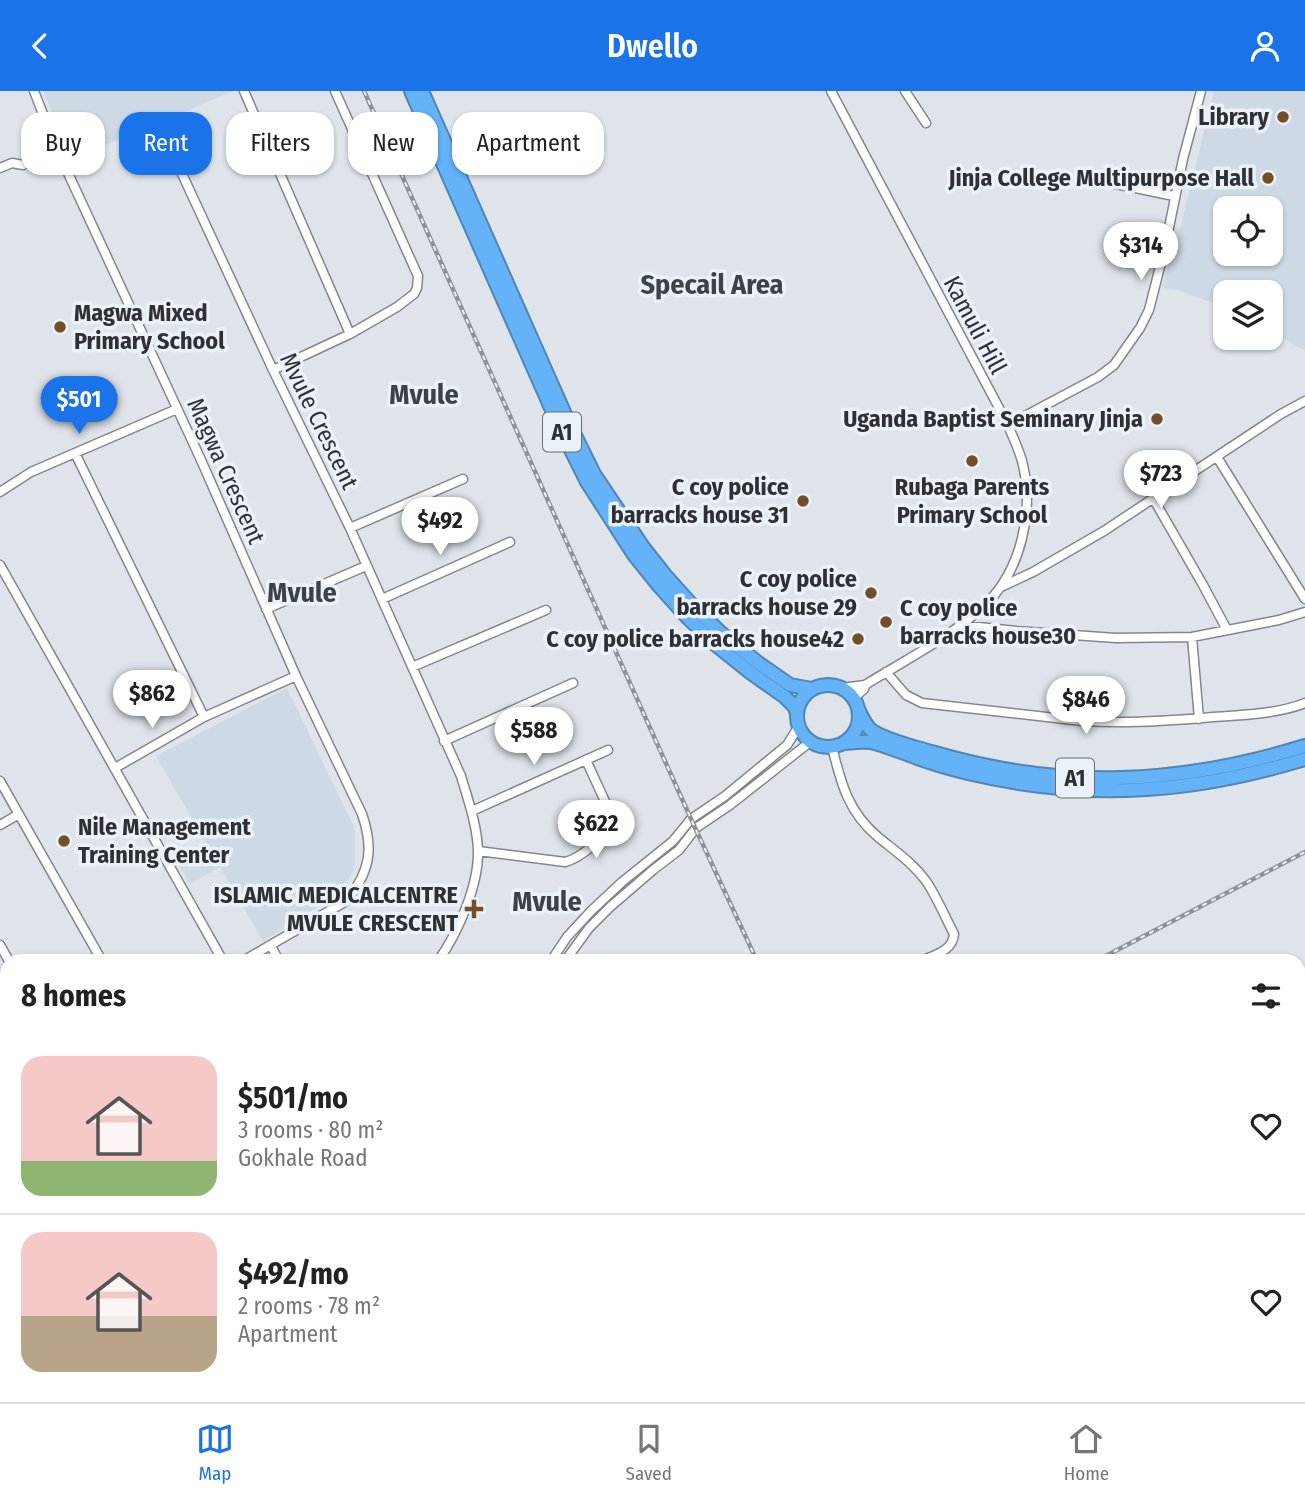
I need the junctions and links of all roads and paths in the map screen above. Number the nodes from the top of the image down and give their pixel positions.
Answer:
1 (34, 91) edge
2 (244, 91) edge
3 (335, 91) edge
4 (411, 91) edge
5 (422, 91) edge
6 (831, 91) edge
7 (905, 91) edge
8 (1201, 91) edge
9 (926, 123) dead end
10 (21, 165) edge
11 (0, 168) edge
12 (183, 175) edge
13 (1092, 179) dead end
14 (1174, 195) junction
15 (350, 334) junction
16 (273, 370) junction
17 (1305, 401) edge
18 (177, 409) junction
19 (1008, 425) junction
20 (75, 453) junction
21 (1217, 457) junction
22 (463, 479) dead end
23 (0, 492) edge
24 (1153, 498) junction
25 (350, 528) junction
26 (510, 542) dead end
27 (0, 565) edge
28 (366, 566) junction
29 (1001, 587) junction
30 (382, 599) junction
31 (1305, 599) edge
32 (266, 608) junction
33 (545, 610) dead end
34 (1305, 612) edge
35 (960, 625) junction
36 (1227, 630) junction
37 (1192, 637) junction
38 (412, 667) junction
39 (886, 672) junction
40 (296, 676) junction
41 (573, 683) dead end
42 (865, 685) junction
43 (842, 688) junction
44 (812, 689) junction
45 (854, 698) junction
46 (1305, 703) edge
47 (859, 711) junction
48 (204, 717) junction
49 (1199, 719) junction
50 (798, 720) junction
51 (444, 741) junction
52 (810, 742) junction
53 (839, 745) junction
54 (1305, 746) edge
55 (608, 750) dead end
56 (1305, 759) edge
57 (586, 760) junction
58 (115, 768) junction
59 (0, 781) edge
60 (472, 811) junction
61 (19, 814) junction
62 (0, 825) edge
63 (478, 851) junction
64 (271, 946) junction
65 (98, 954) edge
66 (219, 954) edge
67 (256, 954) edge
68 (275, 954) edge
69 (442, 954) edge
70 (556, 954) edge
71 (570, 954) edge
72 (935, 954) edge

1 - 18 street, Magwa Crescent
2 - 15 street
3 - 15 street
4 - 50 highway, A1
5 - 44 highway, A1
6 - 19 street, Kamuli Hill
7 - 9 street
8 - 14 street
10 - 11 street
12 - 16 street, Mvule Crescent
13 - 14 street
14 - 19 street
15 - 16 street
16 - 25 street, Mvule Crescent
17 - 21 street
18 - 20 street
18 - 32 street, Magwa Crescent
19 - 29 street, Kamuli Hill
20 - 23 street
20 - 48 street
21 - 24 street
21 - 31 street
22 - 25 street
24 - 29 street
24 - 36 street
25 - 28 street, Mvule Crescent
26 - 30 street
27 - 58 street
28 - 30 street, Mvule Crescent
28 - 32 street
29 - 35 street, Kamuli Hill
30 - 38 street, Mvule Crescent
32 - 40 street, Magwa Crescent
33 - 38 street
34 - 36 street
35 - 37 street
35 - 39 street, Kamuli Hill
36 - 37 street
37 - 49 street
38 - 51 street, Mvule Crescent
39 - 42 street, Kamuli Hill
39 - 49 street
40 - 48 street
40 - 64 street, Magwa Crescent
41 - 51 street
42 - 43 street, Kamuli Hill
42 - 45 street, Kamuli Hill
43 - 44 highway, A1
43 - 45 highway, A1
44 - 50 highway
45 - 47 highway, A1
46 - 49 street
47 - 53 highway
47 - 54 highway, A1
48 - 58 street
50 - 52 highway, A1
50 - 70 street
51 - 60 street, Mvule Crescent
52 - 53 highway, A1
52 - 71 street
53 - 56 highway, A1
53 - 72 street
55 - 57 street
57 - 60 street
57 - 63 street
58 - 66 street
59 - 61 street
60 - 63 street, Mvule Crescent
61 - 62 street
61 - 65 street
63 - 69 street, Mvule Crescent
64 - 67 street, Magwa Crescent
64 - 68 street

